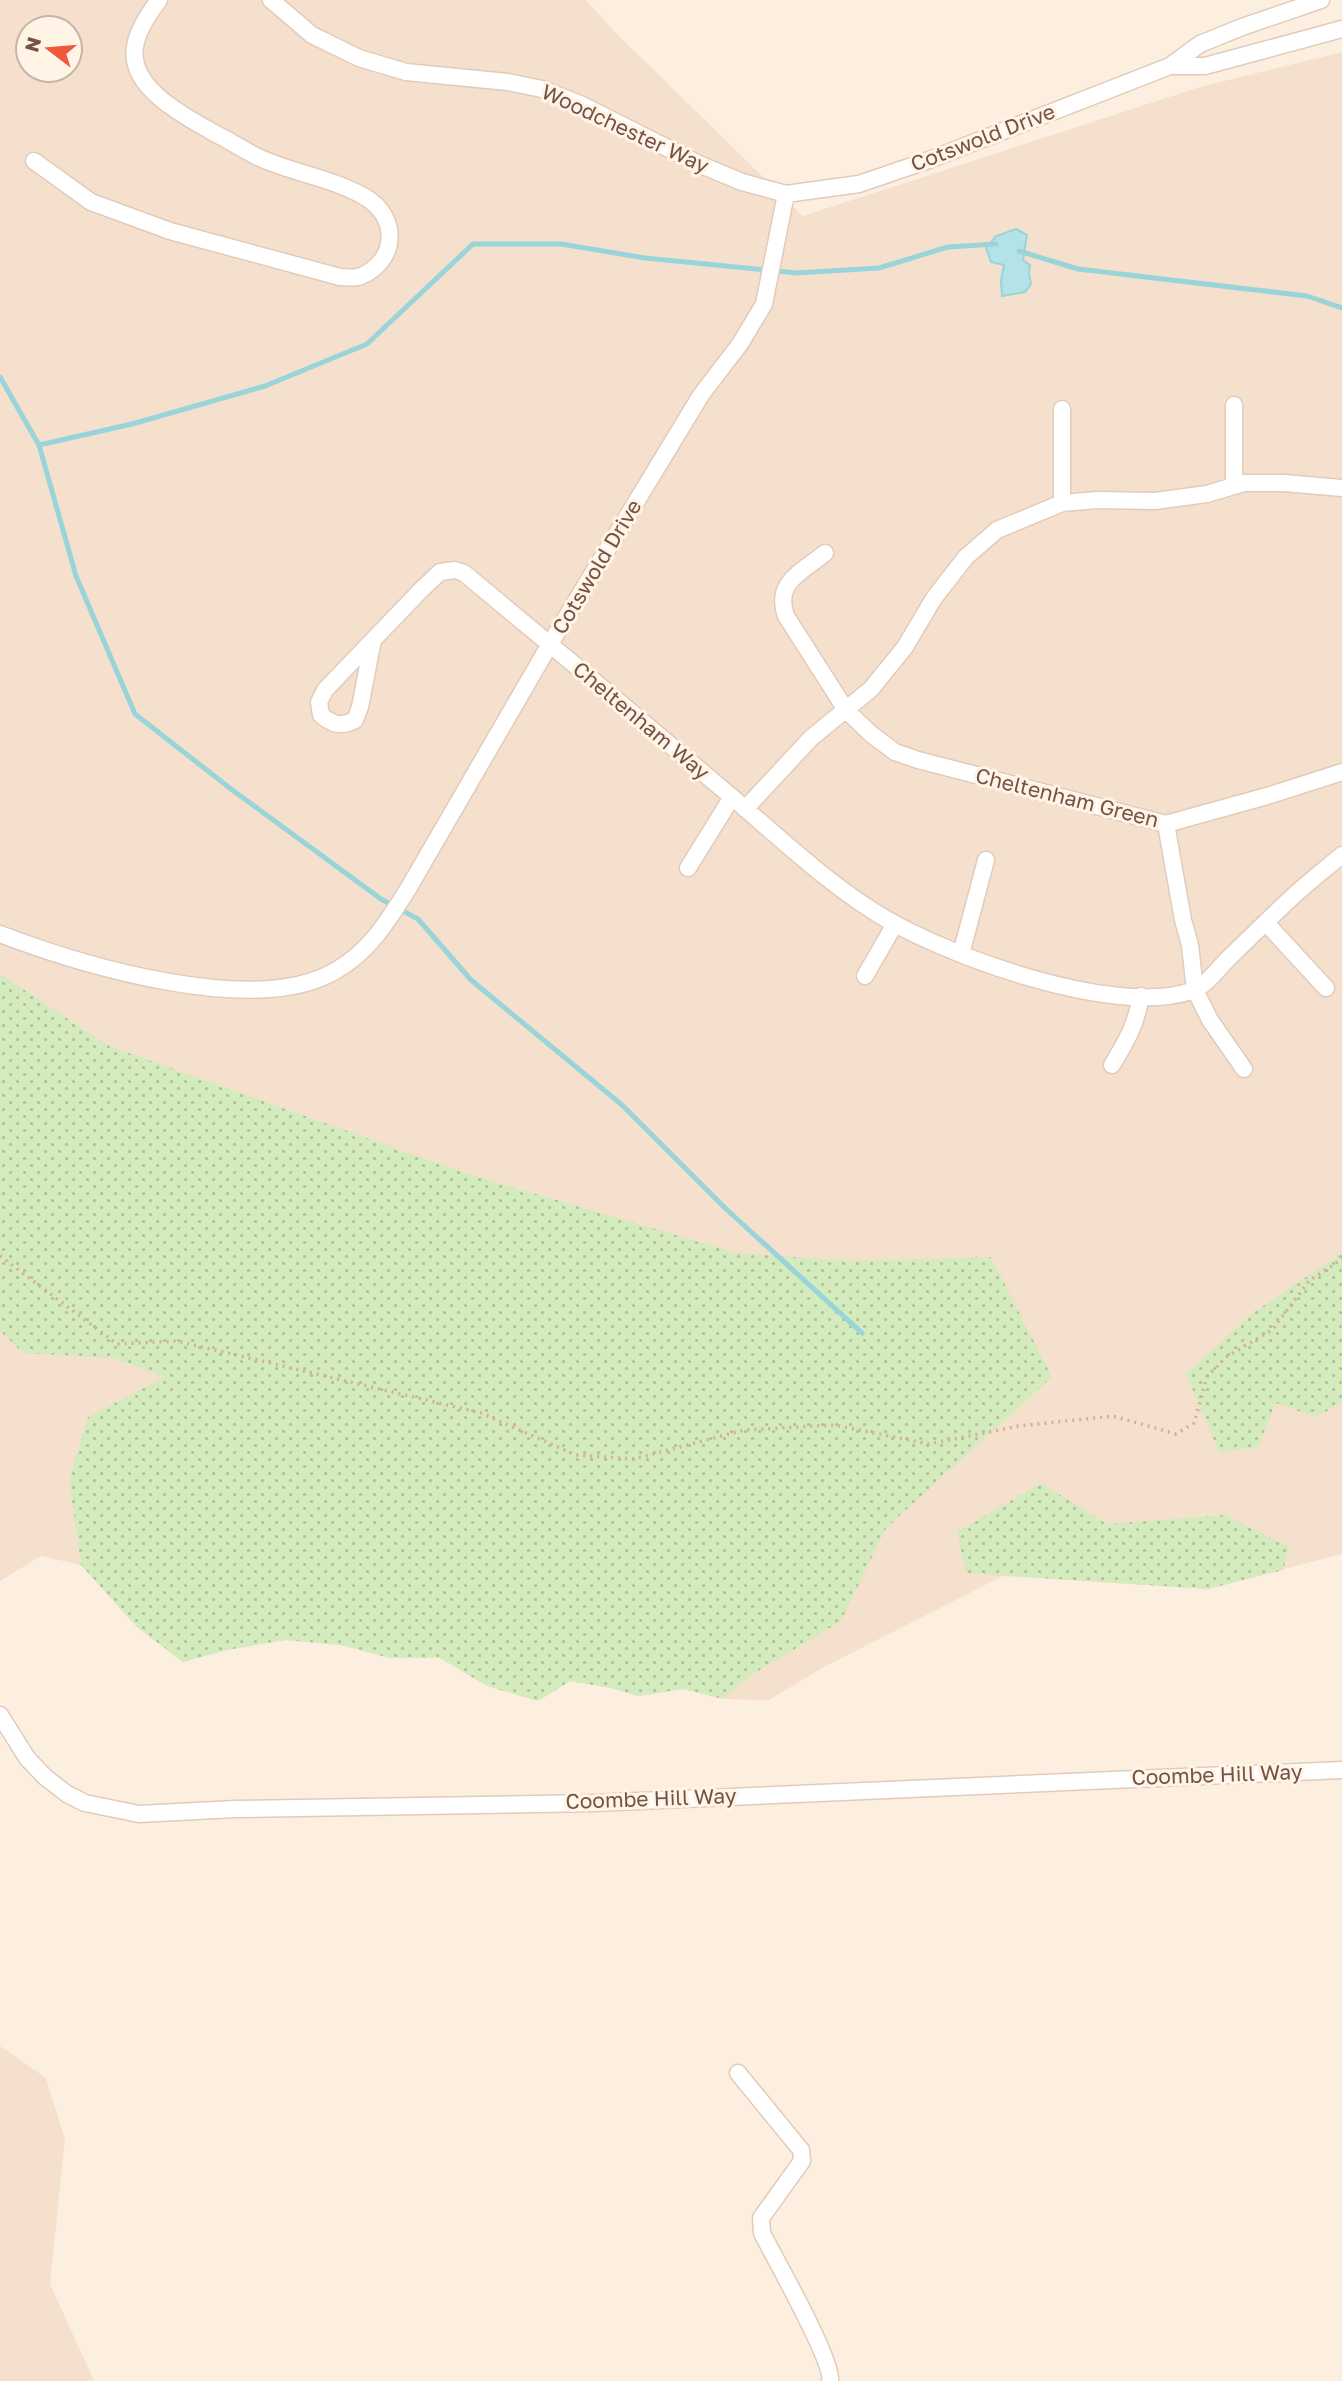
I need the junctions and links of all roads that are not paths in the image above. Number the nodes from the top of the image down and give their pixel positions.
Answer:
1 (159, 0) edge
2 (271, 0) edge
3 (1321, 0) edge
4 (1242, 27) junction
5 (1342, 29) edge
6 (1251, 55) junction
7 (1170, 66) junction
8 (34, 161) dead end
9 (786, 194) junction
10 (1234, 405) dead end
11 (1062, 409) dead end
12 (1234, 486) junction
13 (1342, 488) edge
14 (1062, 503) junction
15 (825, 553) dead end
16 (373, 640) junction
17 (551, 644) junction
18 (846, 710) junction
19 (1342, 772) edge
20 (732, 797) junction
21 (745, 808) junction
22 (1166, 824) junction
23 (1341, 856) edge
24 (986, 860) dead end
25 (688, 868) dead end
26 (1266, 923) junction
27 (895, 924) junction
28 (0, 934) edge
29 (961, 954) junction
30 (865, 976) dead end
31 (1326, 988) dead end
32 (1195, 990) junction
33 (1141, 996) junction
34 (1112, 1065) dead end
35 (1244, 1069) dead end
36 (0, 1715) edge
37 (1342, 1770) edge
38 (738, 2073) dead end
39 (830, 2381) edge

1 - 8 street
2 - 9 street, Woodchester Way
3 - 4 street, Cotswold Drive
4 - 6 street
4 - 7 street, Cotswold Drive
5 - 6 street, Cotswold Drive
6 - 7 street, Cotswold Drive
7 - 9 street, Cotswold Drive
9 - 17 street, Cotswold Drive
10 - 12 street
11 - 14 street
12 - 13 street
12 - 14 street
14 - 18 street
15 - 18 street, Cheltenham Green
16 - 16 street, Cheltenham Way
16 - 17 street, Cheltenham Way
17 - 20 street, Cheltenham Way
17 - 28 street, Cotswold Drive
18 - 21 street
18 - 22 street, Cheltenham Green
19 - 22 street, Cheltenham Green
20 - 21 street, Cheltenham Way
20 - 25 street
21 - 27 street, Cheltenham Way
22 - 32 street
23 - 26 street
24 - 29 street
26 - 31 street
26 - 32 street
27 - 29 street, Cheltenham Way
27 - 30 street
29 - 33 street, Cheltenham Way
32 - 33 street, Cheltenham Way
32 - 35 street
33 - 34 street
36 - 37 street, Coombe Hill Way
38 - 39 street

